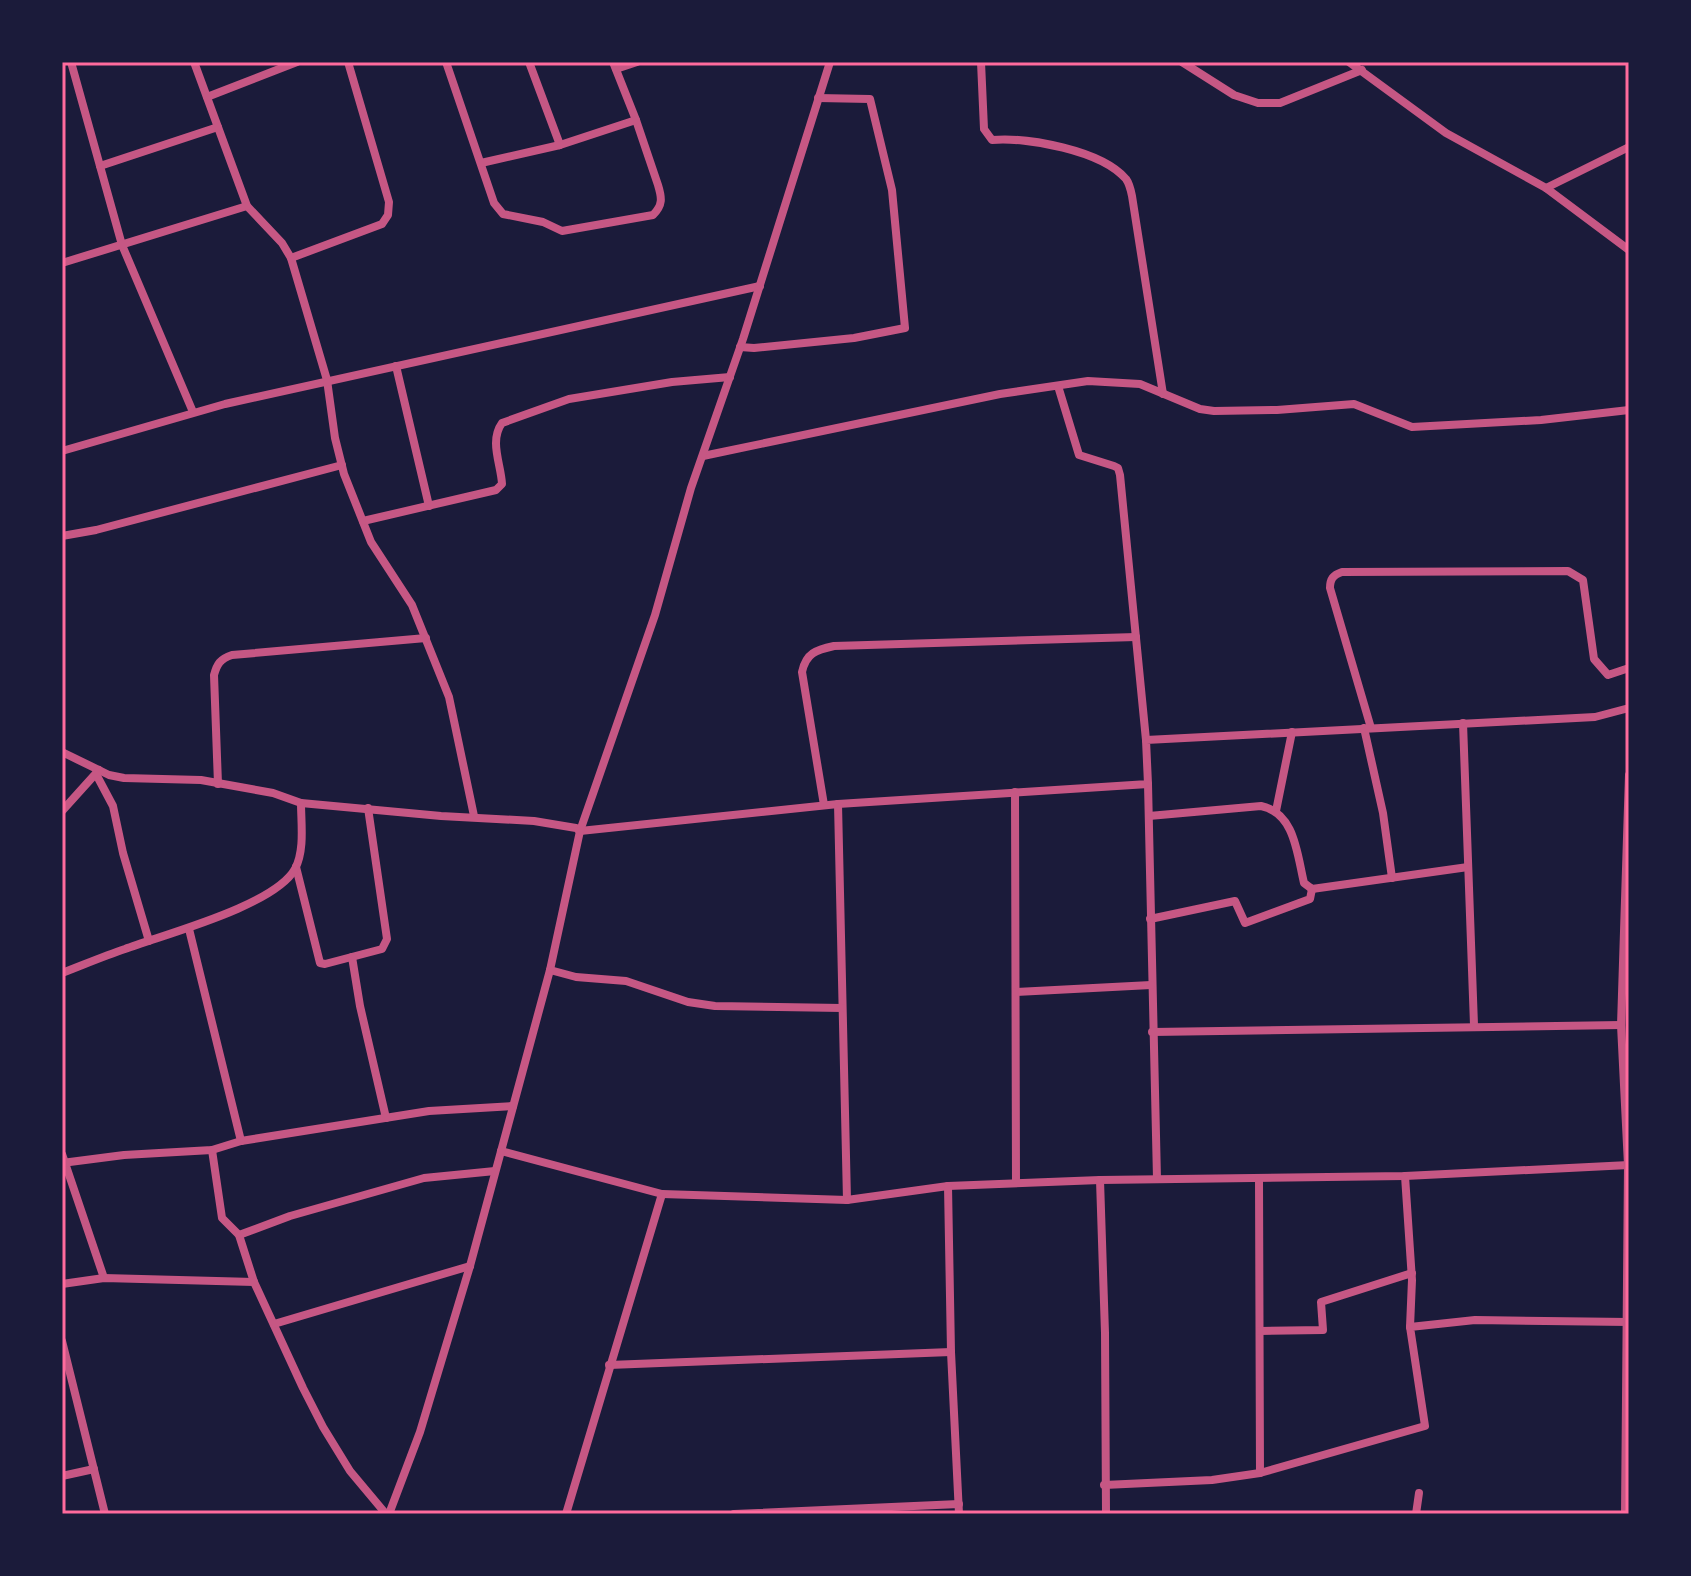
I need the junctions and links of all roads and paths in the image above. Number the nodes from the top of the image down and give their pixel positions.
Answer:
1 (71, 62) edge
2 (194, 62) edge
3 (297, 62) edge
4 (348, 62) edge
5 (446, 62) edge
6 (529, 62) edge
7 (637, 62) edge
8 (830, 62) edge
9 (981, 62) edge
10 (1182, 62) edge
11 (1349, 62) edge
12 (614, 66) edge
13 (1362, 70) junction
14 (207, 97) junction
15 (818, 98) junction
16 (636, 120) junction
17 (218, 127) junction
18 (560, 145) junction
19 (1629, 147) edge
20 (481, 163) junction
21 (100, 166) junction
22 (1546, 188) junction
23 (247, 206) junction
24 (122, 245) junction
25 (1629, 250) edge
26 (291, 258) junction
27 (62, 263) edge
28 (760, 286) junction
29 (740, 347) junction
30 (396, 366) junction
31 (730, 377) junction
32 (327, 380) junction
33 (1058, 386) junction
34 (1163, 394) junction
35 (1629, 410) edge
36 (193, 412) junction
37 (62, 451) edge
38 (703, 456) junction
39 (342, 465) junction
40 (429, 506) junction
41 (363, 521) junction
42 (62, 536) edge
43 (1136, 637) junction
44 (426, 638) junction
45 (1629, 668) edge
46 (1629, 708) edge
47 (1463, 723) junction
48 (1368, 728) junction
49 (1292, 732) junction
50 (1146, 740) junction
51 (62, 752) edge
52 (97, 772) junction
53 (1629, 775) edge
54 (218, 784) junction
55 (1148, 784) junction
56 (1015, 792) junction
57 (301, 803) junction
58 (838, 804) junction
59 (824, 805) junction
60 (368, 808) junction
61 (1628, 808) edge
62 (62, 811) edge
63 (1276, 811) junction
64 (474, 816) junction
65 (1149, 816) junction
66 (580, 831) junction
67 (296, 867) junction
68 (1468, 867) junction
69 (1392, 878) junction
70 (1312, 889) junction
71 (1150, 919) junction
72 (1627, 926) edge
73 (189, 929) junction
74 (149, 941) junction
75 (352, 957) junction
76 (550, 970) junction
77 (62, 973) edge
78 (1151, 985) junction
79 (1016, 992) junction
80 (842, 1008) junction
81 (1474, 1025) junction
82 (1621, 1025) junction
83 (1152, 1032) junction
84 (513, 1106) junction
85 (386, 1118) junction
86 (241, 1141) junction
87 (212, 1150) junction
88 (501, 1151) junction
89 (63, 1160) edge
90 (1629, 1165) edge
91 (495, 1171) junction
92 (1405, 1176) junction
93 (1157, 1179) junction
94 (1100, 1180) junction
95 (1259, 1180) junction
96 (1016, 1183) junction
97 (948, 1186) junction
98 (662, 1194) junction
99 (847, 1200) junction
100 (239, 1235) junction
101 (470, 1266) junction
102 (1412, 1273) junction
103 (104, 1278) junction
104 (254, 1282) junction
105 (62, 1284) edge
106 (1628, 1322) edge
107 (274, 1324) junction
108 (1410, 1327) junction
109 (1260, 1331) junction
110 (62, 1341) edge
111 (951, 1352) junction
112 (609, 1365) junction
113 (75, 1393) junction
114 (62, 1396) edge
115 (94, 1469) junction
116 (1260, 1473) junction
117 (62, 1476) edge
118 (1104, 1485) junction
119 (1419, 1493) dead end
120 (959, 1509) edge
121 (105, 1514) edge
122 (388, 1514) edge
123 (566, 1514) edge
124 (734, 1514) edge
125 (1106, 1514) edge
126 (1416, 1514) edge
127 (1625, 1514) edge

1 - 21 street
2 - 14 street
3 - 14 street
4 - 26 street
5 - 20 street
6 - 18 street
7 - 12 street
8 - 15 street
9 - 34 street
10 - 13 street
11 - 13 street
12 - 16 street
13 - 22 street
14 - 17 street
15 - 28 street
15 - 29 street
16 - 18 street
16 - 20 street
17 - 21 street
17 - 23 street
18 - 20 street
19 - 22 street
21 - 24 street
22 - 25 street
23 - 24 street
23 - 26 street
24 - 27 street
24 - 36 street
26 - 32 street
28 - 29 street
28 - 30 street
29 - 31 street
30 - 32 street
30 - 40 street
31 - 38 street
31 - 40 street
32 - 36 street
32 - 39 street
33 - 34 street
33 - 38 street
33 - 43 street
34 - 35 street
36 - 37 street
38 - 66 street
39 - 41 street
39 - 42 street
40 - 41 street
41 - 44 street
43 - 50 street
43 - 59 street
44 - 54 street
44 - 64 street
45 - 48 street
46 - 47 street
47 - 48 street
47 - 68 street
48 - 49 street
48 - 69 street
49 - 50 street
49 - 63 street
50 - 55 street
51 - 52 street
52 - 54 street
52 - 62 street
52 - 74 street
53 - 61 street
54 - 57 street
55 - 56 street
55 - 65 street
56 - 58 street
56 - 79 street
57 - 60 street
57 - 67 street
58 - 59 street
58 - 80 street
59 - 66 street
60 - 64 street
60 - 75 street
61 - 72 street
63 - 65 street
63 - 70 street
64 - 66 street
65 - 71 street
66 - 76 street
67 - 73 street
67 - 75 street
68 - 69 street
68 - 81 street
69 - 70 street
70 - 71 street
71 - 78 street
72 - 82 street
73 - 74 street
73 - 86 street
74 - 77 street
75 - 85 street
76 - 80 street
76 - 84 street
78 - 79 street
78 - 83 street
79 - 96 street
80 - 99 street
81 - 82 street
81 - 83 street
82 - 90 street
83 - 93 street
84 - 85 street
84 - 88 street
85 - 86 street
86 - 87 street
87 - 89 street
87 - 100 street
88 - 91 street
88 - 98 street
89 - 103 street
90 - 92 street
90 - 106 street
91 - 100 street
91 - 101 street
92 - 95 street
92 - 102 street
93 - 94 street
93 - 95 street
94 - 96 street
94 - 118 street
95 - 109 street
96 - 97 street
97 - 99 street
97 - 111 street
98 - 99 street
98 - 112 street
100 - 104 street
101 - 107 street
101 - 122 street
102 - 108 street
102 - 109 street
103 - 104 street
103 - 105 street
104 - 107 street
106 - 108 street
106 - 127 street
107 - 122 street
108 - 116 street
109 - 116 street
110 - 113 street
111 - 112 street
111 - 120 street
112 - 123 street
113 - 114 street
113 - 115 street
115 - 117 street
115 - 121 street
116 - 118 street
118 - 125 street
119 - 126 street
120 - 124 street

